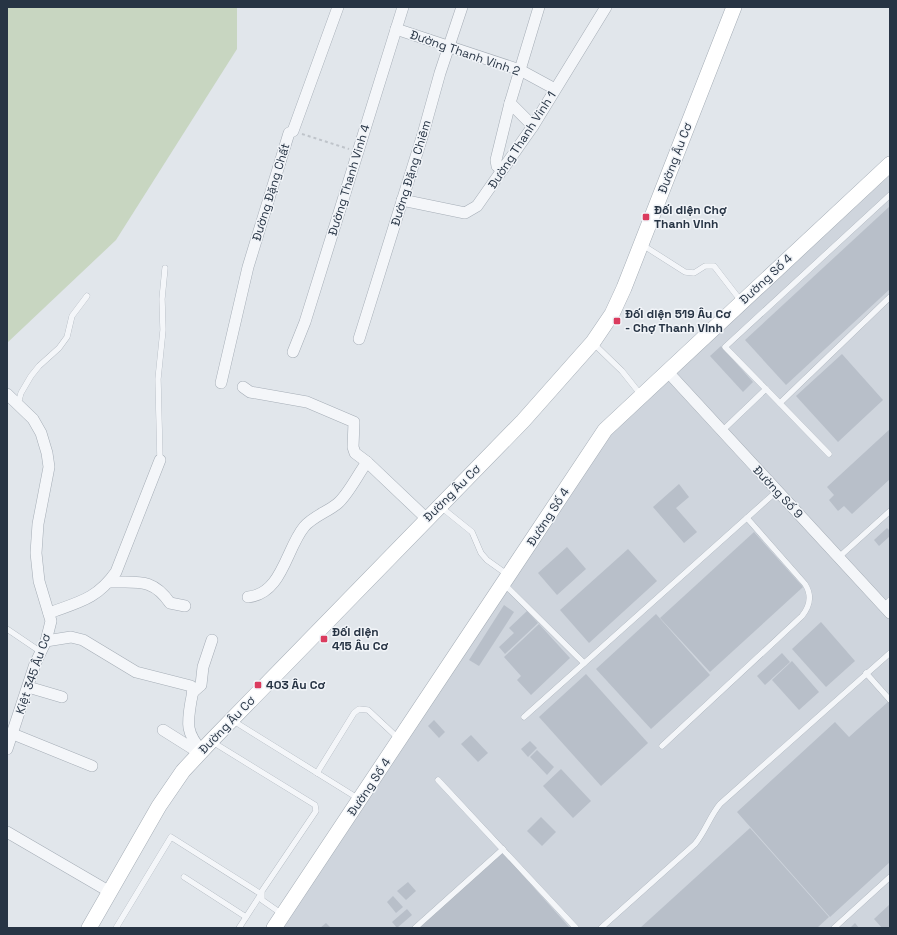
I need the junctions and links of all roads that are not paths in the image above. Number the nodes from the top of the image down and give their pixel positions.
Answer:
1 (338, 7) edge
2 (403, 7) edge
3 (462, 7) edge
4 (539, 7) edge
5 (606, 7) edge
6 (734, 7) edge
7 (396, 30) junction
8 (449, 46) junction
9 (520, 70) junction
10 (555, 89) junction
11 (510, 103) junction
12 (533, 126) junction
13 (889, 167) edge
14 (502, 170) junction
15 (890, 195) edge
16 (402, 200) junction
17 (641, 244) junction
18 (165, 268) dead end
19 (87, 296) dead end
20 (890, 297) edge
21 (742, 302) junction
22 (359, 339) dead end
23 (592, 342) junction
24 (294, 352) dead end
25 (667, 371) junction
26 (221, 383) dead end
27 (242, 388) dead end
28 (766, 389) junction
29 (7, 394) edge
30 (641, 396) junction
31 (780, 403) junction
32 (18, 405) junction
33 (722, 432) junction
34 (829, 454) dead end
35 (160, 460) joint
36 (367, 462) junction
37 (777, 491) junction
38 (439, 506) junction
39 (890, 511) edge
40 (747, 518) junction
41 (427, 519) junction
42 (839, 557) junction
43 (506, 580) junction
44 (109, 582) junction
45 (248, 597) dead end
46 (185, 606) dead end
47 (888, 606) edge
48 (50, 617) junction
49 (7, 629) edge
50 (212, 640) dead end
51 (46, 641) junction
52 (41, 652) junction
53 (890, 652) edge
54 (584, 663) junction
55 (866, 673) junction
56 (28, 687) junction
57 (193, 692) junction
58 (62, 697) dead end
59 (890, 700) edge
60 (524, 717) dead end
61 (232, 720) junction
62 (163, 730) dead end
63 (13, 734) junction
64 (400, 740) junction
65 (662, 746) dead end
66 (204, 748) junction
67 (7, 749) edge
68 (92, 766) dead end
69 (318, 773) junction
70 (438, 780) dead end
71 (360, 800) junction
72 (7, 832) edge
73 (502, 849) junction
74 (184, 877) dead end
75 (890, 877) edge
76 (110, 892) junction
77 (261, 894) junction
78 (283, 915) junction
79 (246, 917) junction
80 (89, 928) edge
81 (116, 928) edge
82 (239, 928) edge
83 (274, 928) edge
84 (415, 928) edge
85 (576, 928) edge
86 (601, 928) edge
87 (834, 928) edge

1 - 26 street, Đường Đặng Chất
2 - 7 street, Đường Thanh Vinh 4
3 - 8 street, Đường Đặng Chiêm
4 - 9 street
5 - 10 street, Đường Thanh Vinh 1
6 - 17 main road, Đường Âu Cơ
7 - 8 street, Đường Thanh Vinh 2
7 - 24 street, Đường Thanh Vinh 4
8 - 9 street, Đường Thanh Vinh 2
8 - 16 street, Đường Đặng Chiêm
9 - 10 street, Đường Thanh Vinh 2
9 - 11 street
10 - 12 street, Đường Thanh Vinh 1
11 - 12 street
11 - 14 street
12 - 14 street, Đường Thanh Vinh 1
13 - 21 main road, Đường Số 4
14 - 16 street, Đường Thanh Vinh 1
15 - 28 lane
16 - 22 street, Đường Đặng Chiêm
17 - 21 lane
17 - 23 main road, Đường Âu Cơ
18 - 35 lane
19 - 32 lane
20 - 31 lane
21 - 25 main road, Đường Số 4
23 - 30 lane
23 - 38 main road, Đường Âu Cơ
25 - 30 main road, Đường Số 4
25 - 33 street, Đường Số 9
27 - 36 street
28 - 31 lane
28 - 33 lane
29 - 32 street
30 - 43 main road, Đường Số 4
31 - 34 lane
32 - 48 street
33 - 37 street, Đường Số 9
35 - 44 street
36 - 41 street
36 - 45 street
37 - 40 lane
37 - 42 street, Đường Số 9
38 - 41 main road, Đường Âu Cơ
38 - 43 lane
39 - 42 lane
40 - 54 lane
40 - 65 lane
41 - 61 main road, Đường Âu Cơ
42 - 47 street, Đường Số 9
43 - 54 lane
43 - 64 main road, Đường Số 4
44 - 46 street
44 - 48 street
48 - 51 street, Kiệt 345 Âu Cơ
49 - 52 lane
50 - 57 street
51 - 52 street, Kiệt 345 Âu Cơ
51 - 57 street
52 - 56 street, Kiệt 345 Âu Cơ
53 - 55 lane
54 - 60 lane
55 - 59 lane
55 - 86 lane
56 - 58 street
56 - 63 street, Kiệt 345 Âu Cơ
57 - 66 street
61 - 66 main road, Đường Âu Cơ
61 - 69 lane
62 - 66 street
63 - 67 street, Kiệt 345 Âu Cơ
63 - 68 street
64 - 69 lane
64 - 71 main road, Đường Số 4
66 - 76 main road, Đường Âu Cơ
66 - 77 lane
69 - 71 lane
70 - 73 lane
71 - 78 main road, Đường Số 4
72 - 76 street
73 - 84 lane
73 - 85 lane
74 - 79 lane
75 - 87 lane
76 - 80 main road, Đường Âu Cơ
77 - 78 lane
77 - 79 lane
77 - 81 lane
78 - 83 main road, Đường Số 4
79 - 82 lane

